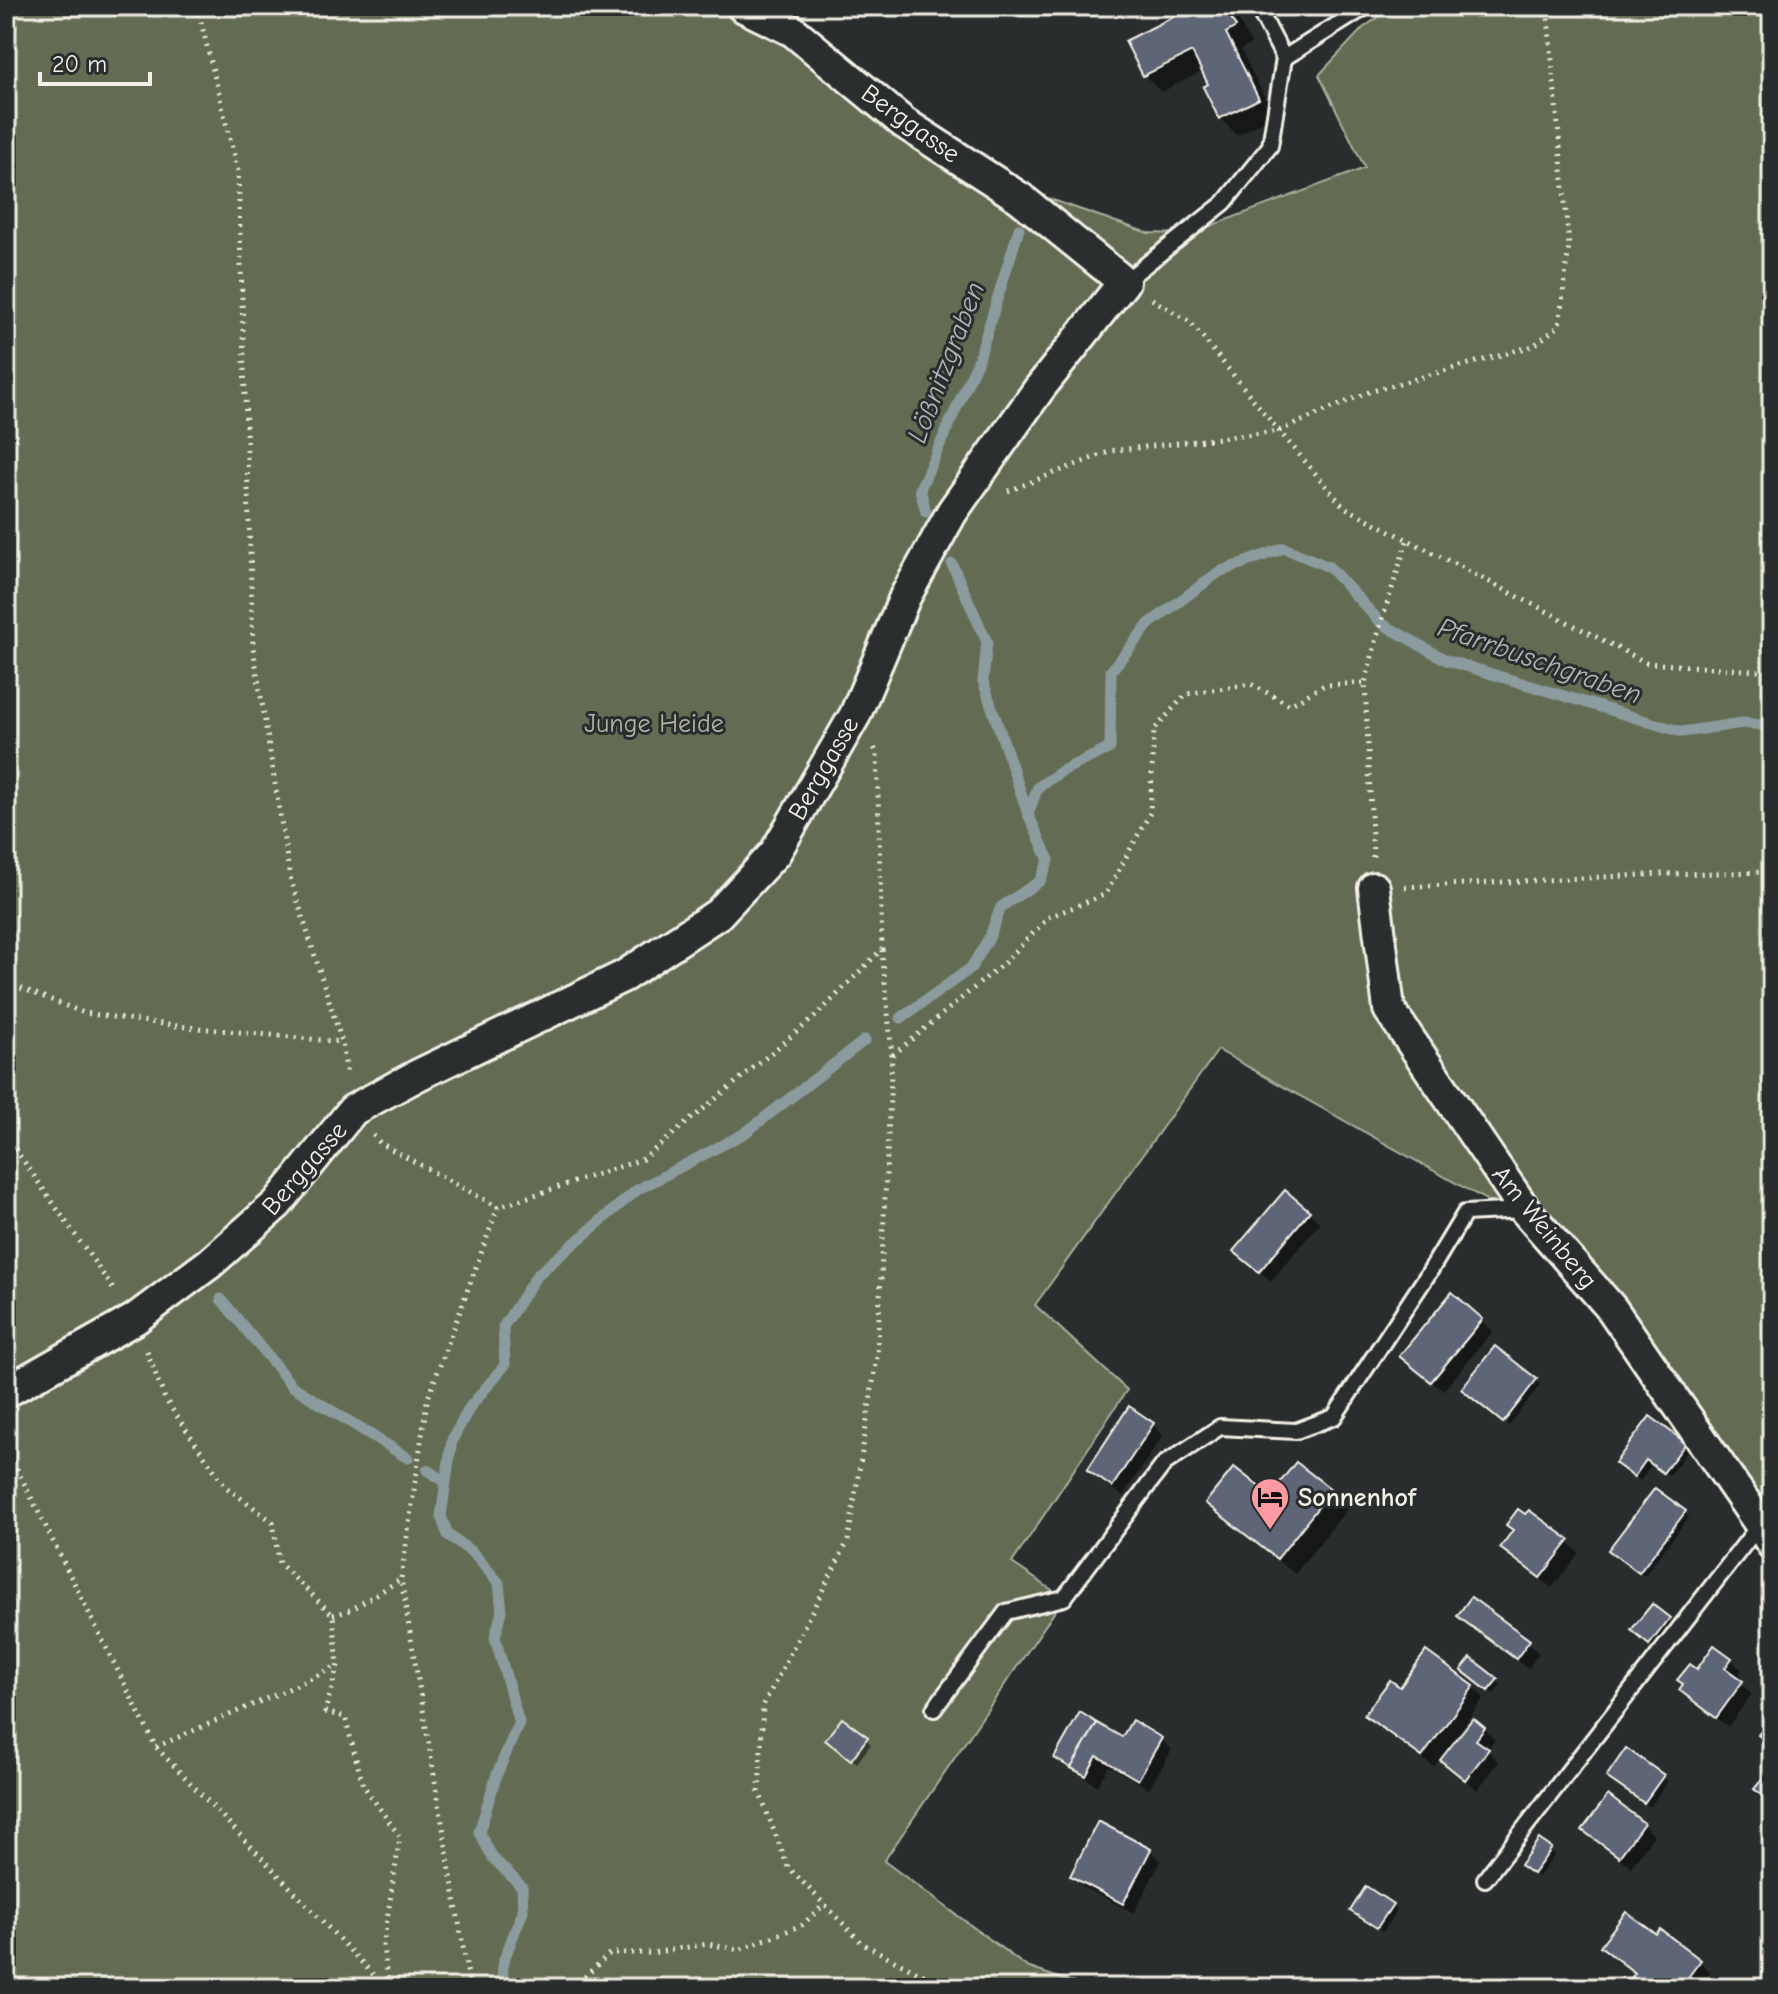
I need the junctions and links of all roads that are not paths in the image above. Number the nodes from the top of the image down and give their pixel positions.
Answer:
1 (742, 6) edge
2 (1257, 6) edge
3 (1367, 6) edge
4 (1284, 58) junction
5 (1124, 282) junction
6 (1374, 888) road end
7 (1525, 1210) junction
8 (6, 1392) edge
9 (1766, 1534) edge
10 (934, 1709) dead end
11 (1485, 1879) dead end

1 - 5 street, Berggasse
2 - 4 lane
3 - 4 lane
4 - 5 lane
5 - 8 street, Berggasse
6 - 7 street, Am Weinberg
7 - 9 street, Am Weinberg
7 - 10 lane
9 - 11 lane

